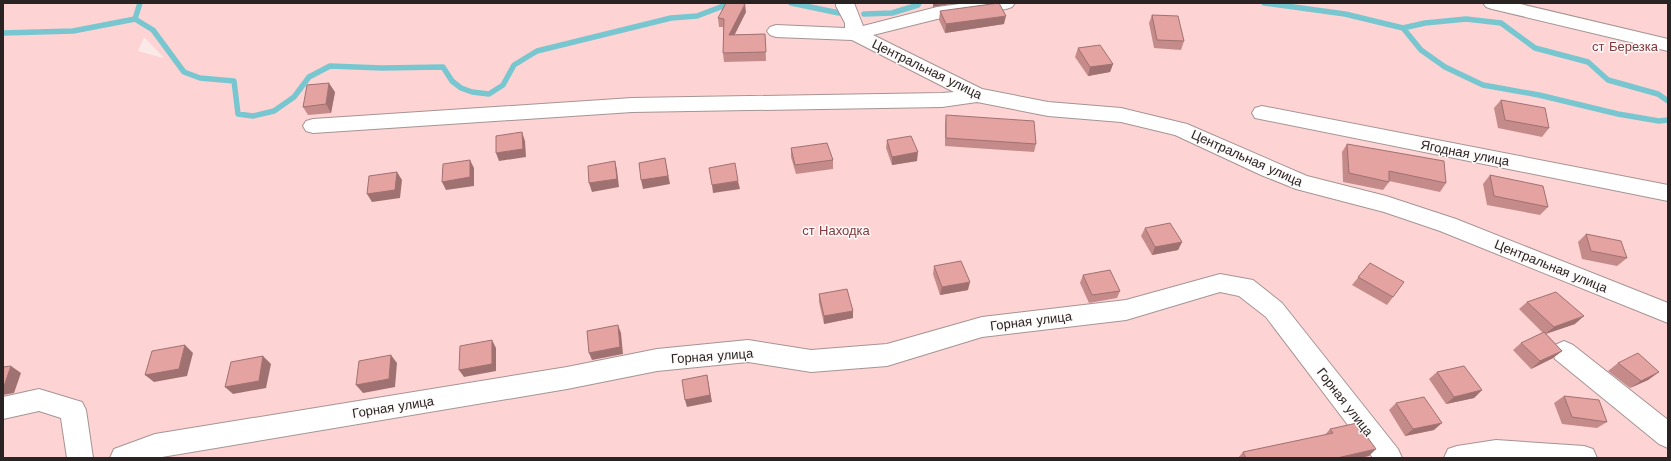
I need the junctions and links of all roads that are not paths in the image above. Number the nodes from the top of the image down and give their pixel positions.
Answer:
1 (845, 3) edge
2 (1006, 3) edge
3 (1492, 3) edge
4 (776, 31) dead end
5 (855, 34) junction
6 (1668, 45) edge
7 (977, 96) junction
8 (1262, 112) dead end
9 (313, 126) dead end
10 (1668, 193) edge
11 (1668, 313) edge
12 (1564, 352) dead end
13 (3, 408) edge
14 (1668, 436) edge
15 (80, 458) edge
16 (123, 458) edge
17 (1389, 458) edge
18 (1457, 458) edge
19 (1584, 458) edge

1 - 5 street
2 - 5 street
3 - 6 street
4 - 5 street
5 - 7 street, Центральная улица
7 - 9 street
7 - 11 street, Центральная улица
8 - 10 street, Ягодная улица
12 - 14 street
13 - 15 street
16 - 17 street, Горная улица
18 - 19 street

